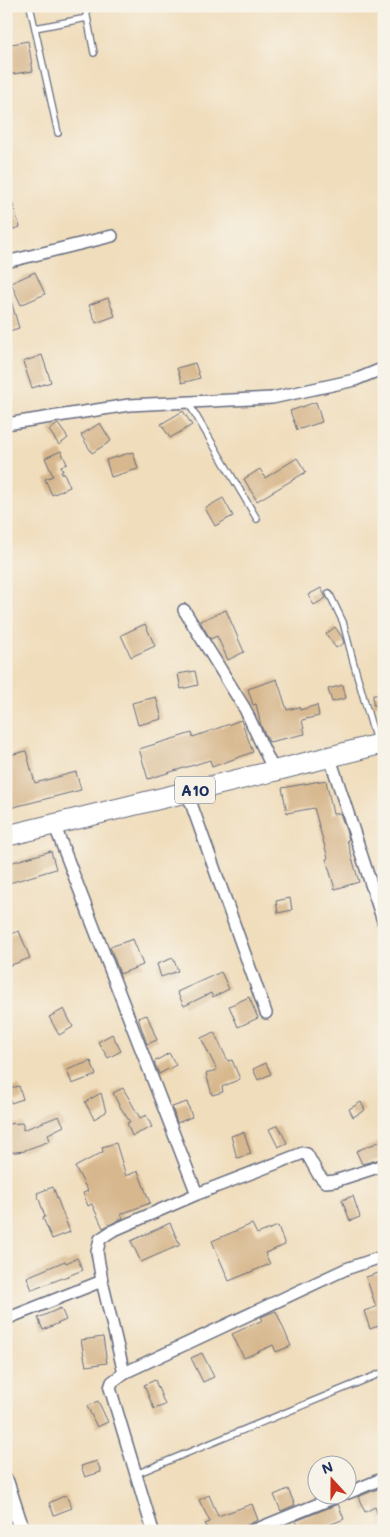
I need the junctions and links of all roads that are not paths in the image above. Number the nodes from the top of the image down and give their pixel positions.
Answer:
1 (30, 6) edge
2 (85, 6) edge
3 (87, 18) junction
4 (35, 28) junction
5 (94, 53) dead end
6 (58, 133) dead end
7 (112, 236) dead end
8 (6, 262) edge
9 (384, 368) edge
10 (188, 402) junction
11 (6, 424) edge
12 (257, 519) dead end
13 (329, 594) dead end
14 (184, 610) dead end
15 (380, 744) edge
16 (330, 758) junction
17 (274, 772) junction
18 (187, 792) junction
19 (54, 824) junction
20 (6, 836) edge
21 (384, 924) edge
22 (266, 1013) dead end
23 (384, 1165) edge
24 (197, 1194) junction
25 (384, 1256) edge
26 (102, 1281) junction
27 (6, 1319) edge
28 (384, 1372) edge
29 (124, 1373) junction
30 (136, 1474) junction
31 (384, 1478) edge
32 (6, 1482) edge
33 (358, 1489) edge
34 (318, 1504) edge
35 (22, 1531) edge
36 (153, 1531) edge
37 (252, 1531) edge

1 - 4 lane
2 - 3 lane
3 - 4 lane
3 - 5 lane
4 - 6 lane
7 - 8 street
9 - 10 street
10 - 11 street
10 - 12 lane
13 - 15 lane
14 - 17 street
15 - 16 highway, A10
16 - 17 highway, A10
16 - 21 street
17 - 18 highway, A10
18 - 19 highway, A10
18 - 22 street
19 - 20 highway, A10
19 - 24 street
23 - 24 street
24 - 26 street
25 - 29 street
26 - 27 street
26 - 29 street
28 - 30 lane
29 - 30 street
30 - 36 street
31 - 33 street
32 - 35 street
34 - 37 street

